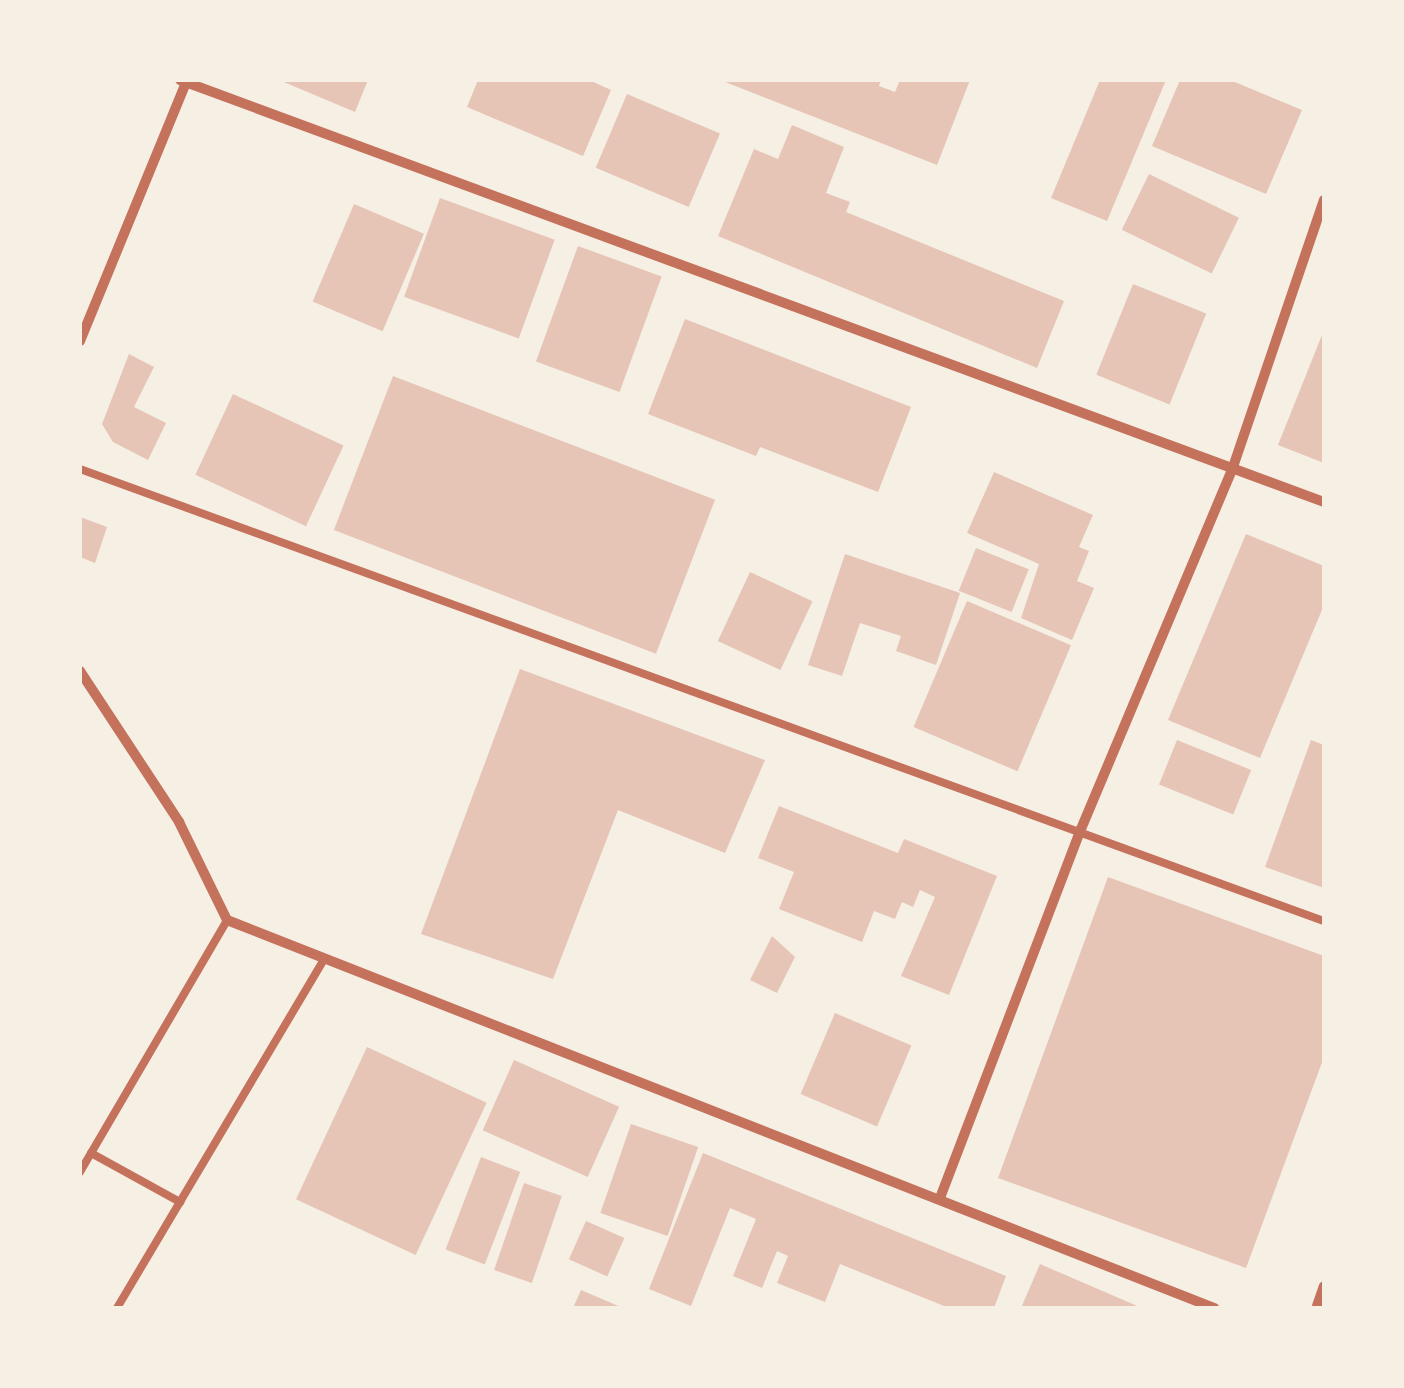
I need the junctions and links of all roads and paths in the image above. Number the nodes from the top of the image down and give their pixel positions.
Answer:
1 (184, 81) edge
2 (1324, 200) edge
3 (80, 340) edge
4 (1234, 467) junction
5 (80, 469) edge
6 (1324, 502) edge
7 (80, 671) edge
8 (1081, 829) junction
9 (227, 920) junction
10 (1324, 921) edge
11 (324, 959) junction
12 (91, 1153) junction
13 (80, 1172) edge
14 (940, 1198) junction
15 (180, 1202) junction
16 (1324, 1286) edge
17 (1317, 1306) edge
18 (117, 1308) edge
19 (1214, 1308) edge

1 - 3 street
1 - 4 street
2 - 4 street
4 - 6 street
4 - 8 street
5 - 8 lane
7 - 9 street
8 - 10 lane
8 - 14 street
9 - 11 street
9 - 12 lane
11 - 14 street
11 - 15 lane
12 - 13 lane
12 - 15 lane
14 - 19 street
15 - 18 lane
16 - 17 street

